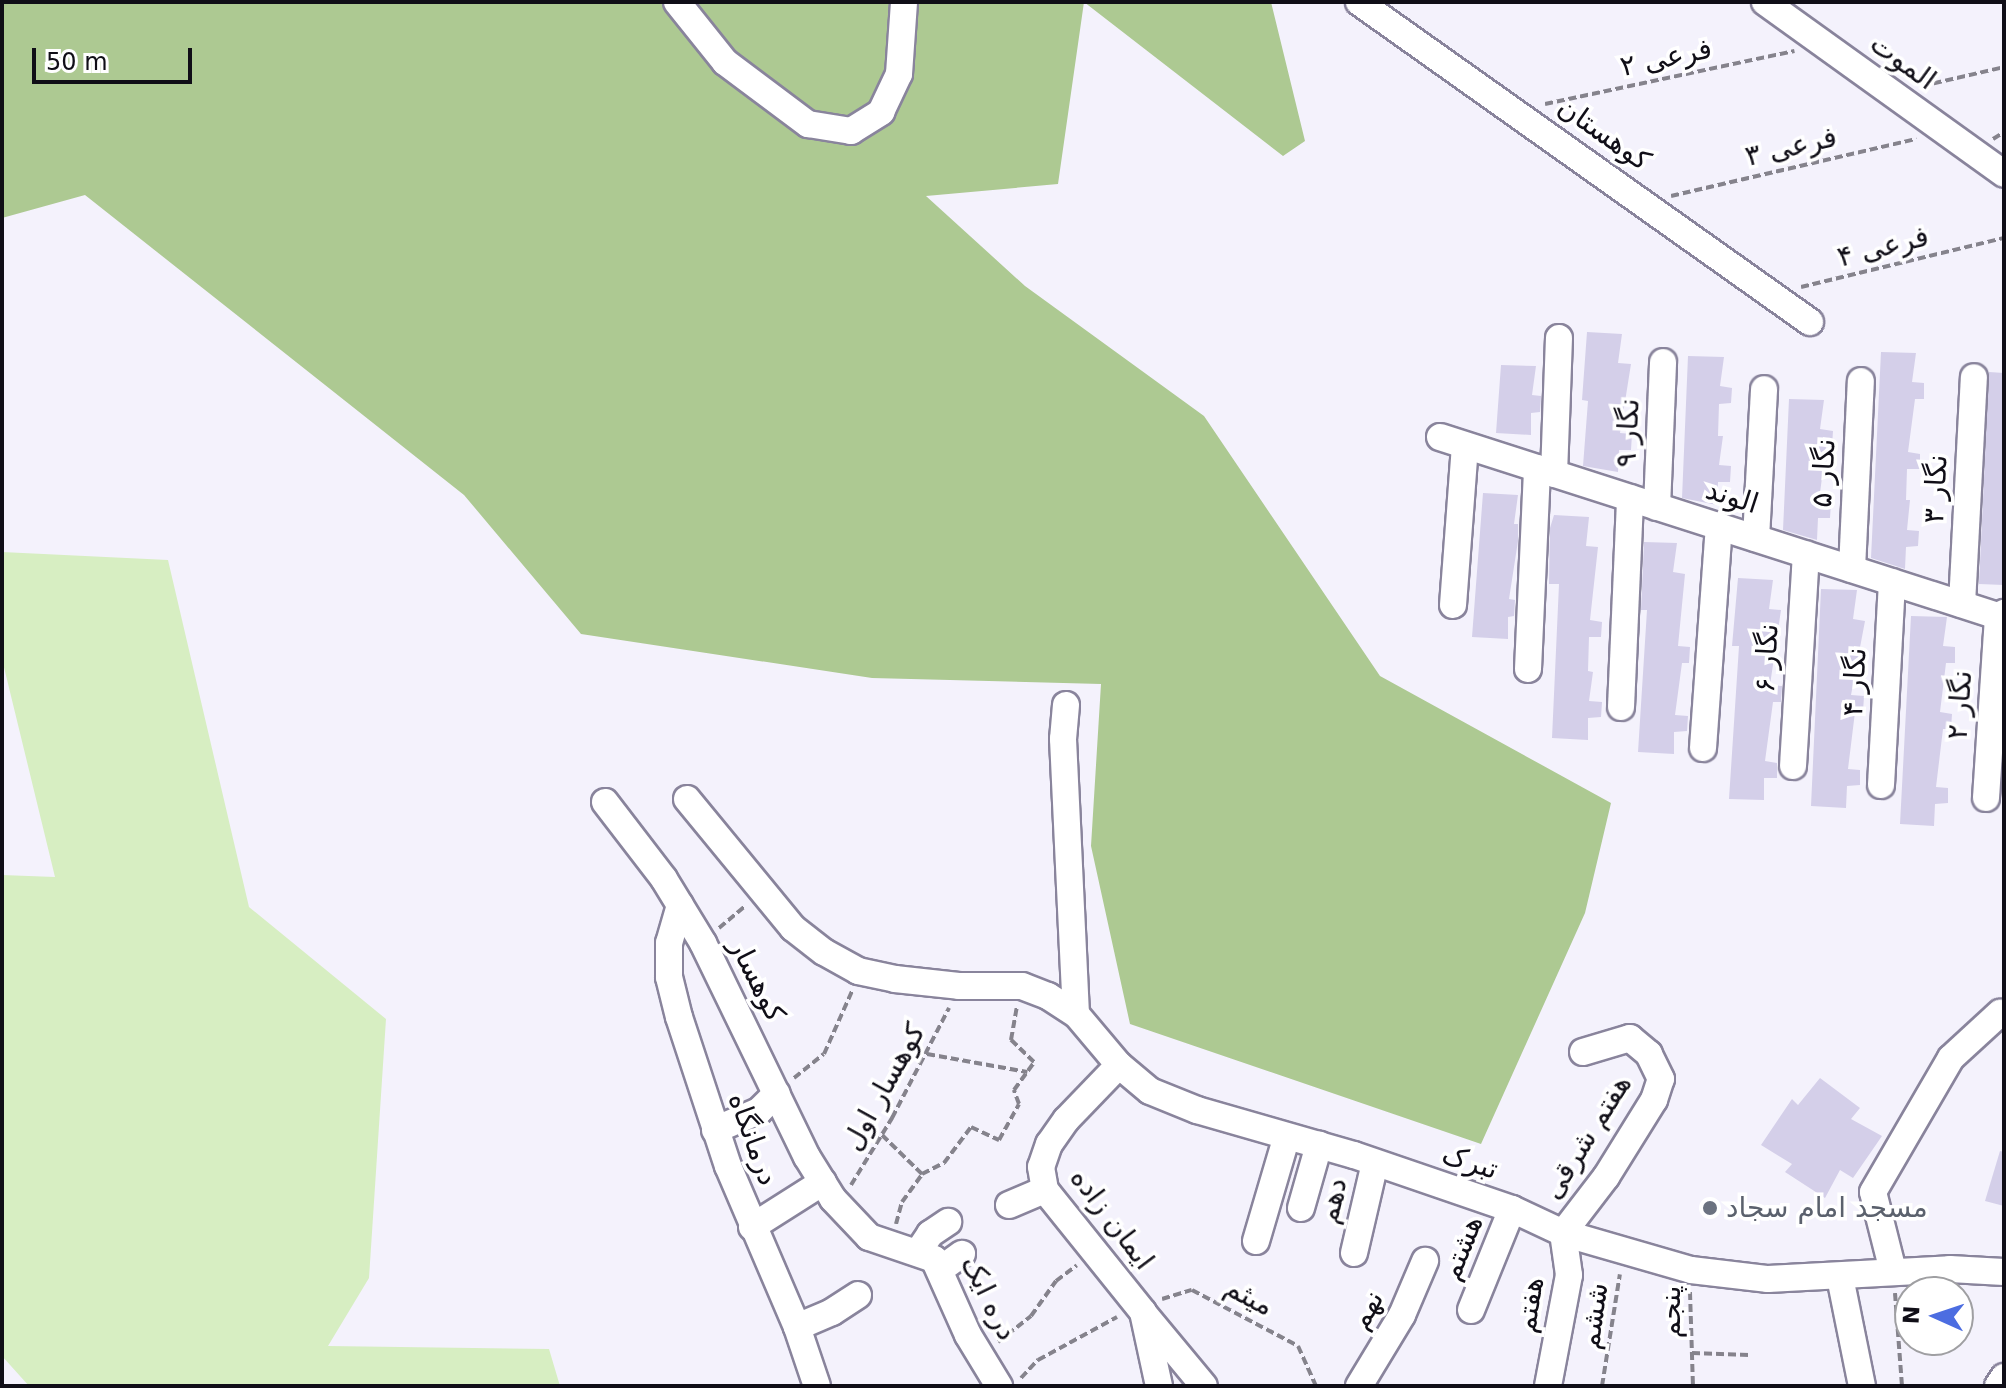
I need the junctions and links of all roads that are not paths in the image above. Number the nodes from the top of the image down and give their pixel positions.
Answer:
1 (677, 2) edge
2 (904, 2) edge
3 (1359, 2) edge
4 (1765, 2) edge
5 (2004, 174) edge
6 (1810, 322) dead end
7 (1559, 338) dead end
8 (1663, 362) dead end
9 (1974, 377) dead end
10 (1861, 381) dead end
11 (1764, 389) dead end
12 (1545, 471) junction
13 (1630, 498) junction
14 (1657, 507) junction
15 (1719, 526) junction
16 (1756, 538) junction
17 (1806, 554) junction
18 (1852, 569) junction
19 (1892, 582) junction
20 (1962, 604) junction
21 (1453, 605) dead end
22 (2001, 614) edge
23 (1528, 669) dead end
24 (1066, 705) dead end
25 (1621, 707) dead end
26 (1703, 748) dead end
27 (1793, 766) dead end
28 (1881, 785) dead end
29 (1986, 798) dead end
30 (687, 799) dead end
31 (605, 802) dead end
32 (680, 905) junction
33 (2000, 1013) dead end
34 (1076, 1014) junction
35 (1583, 1052) dead end
36 (1119, 1065) junction
37 (777, 1093) junction
38 (715, 1130) junction
39 (1287, 1136) junction
40 (1319, 1145) junction
41 (1375, 1163) junction
42 (1045, 1190) junction
43 (828, 1191) junction
44 (1009, 1205) dead end
45 (1301, 1208) dead end
46 (1512, 1209) junction
47 (948, 1222) dead end
48 (752, 1227) junction
49 (1563, 1233) junction
50 (1256, 1241) dead end
51 (918, 1252) junction
52 (1354, 1253) dead end
53 (1425, 1261) dead end
54 (1893, 1271) junction
55 (2004, 1272) edge
56 (1840, 1277) junction
57 (858, 1295) dead end
58 (1141, 1309) junction
59 (1471, 1310) dead end
60 (797, 1327) junction
61 (2004, 1377) edge
62 (817, 1386) edge
63 (999, 1386) edge
64 (1159, 1386) edge
65 (1204, 1386) edge
66 (1359, 1386) edge
67 (1548, 1386) edge
68 (1862, 1386) edge
69 (1998, 1386) edge

1 - 2 street
3 - 6 street, کوهستان
4 - 5 street, الموت
7 - 12 street
8 - 14 street, نگار ۹
9 - 20 street, نگار ۳
10 - 18 street, نگار ۵
11 - 16 street
12 - 13 street, الوند
12 - 21 street, الوند
12 - 23 street
13 - 14 street, الوند
13 - 25 street
14 - 15 street, الوند
15 - 16 street, الوند
15 - 26 street
16 - 17 street, الوند
17 - 18 street, الوند
17 - 27 street, نگار ۶
18 - 19 street, الوند
19 - 20 street, الوند
19 - 28 street, نگار ۴
20 - 22 street, الوند
22 - 29 street, نگار ۲
24 - 34 street
30 - 34 street, تبرک
31 - 32 street, کوهسار
32 - 37 street, کوهسار
32 - 38 street, درمانگاه
33 - 54 street
34 - 36 street, تبرک
35 - 49 street, هفتم شرقی
36 - 39 street, تبرک
36 - 42 street, ایمان زاده
37 - 38 street
37 - 43 street, کوهسار
38 - 48 street, درمانگاه
39 - 40 street, تبرک
39 - 50 street
40 - 41 street, تبرک
40 - 45 street
41 - 46 street, تبرک
41 - 52 street, دهم
42 - 44 street
42 - 58 street, ایمان زاده
43 - 48 street
43 - 51 street, دره ایک
46 - 49 street, تبرک
46 - 59 street, هشتم
47 - 51 street
48 - 60 street, درمانگاه
49 - 56 street, تبرک
49 - 67 street, هفتم
51 - 63 street, دره ایک
53 - 66 street, نهم
54 - 55 street, تبرک
54 - 56 street, تبرک
56 - 68 street
57 - 60 street
58 - 64 street, ایمان زاده
58 - 65 street
60 - 62 street, درمانگاه
61 - 69 street

